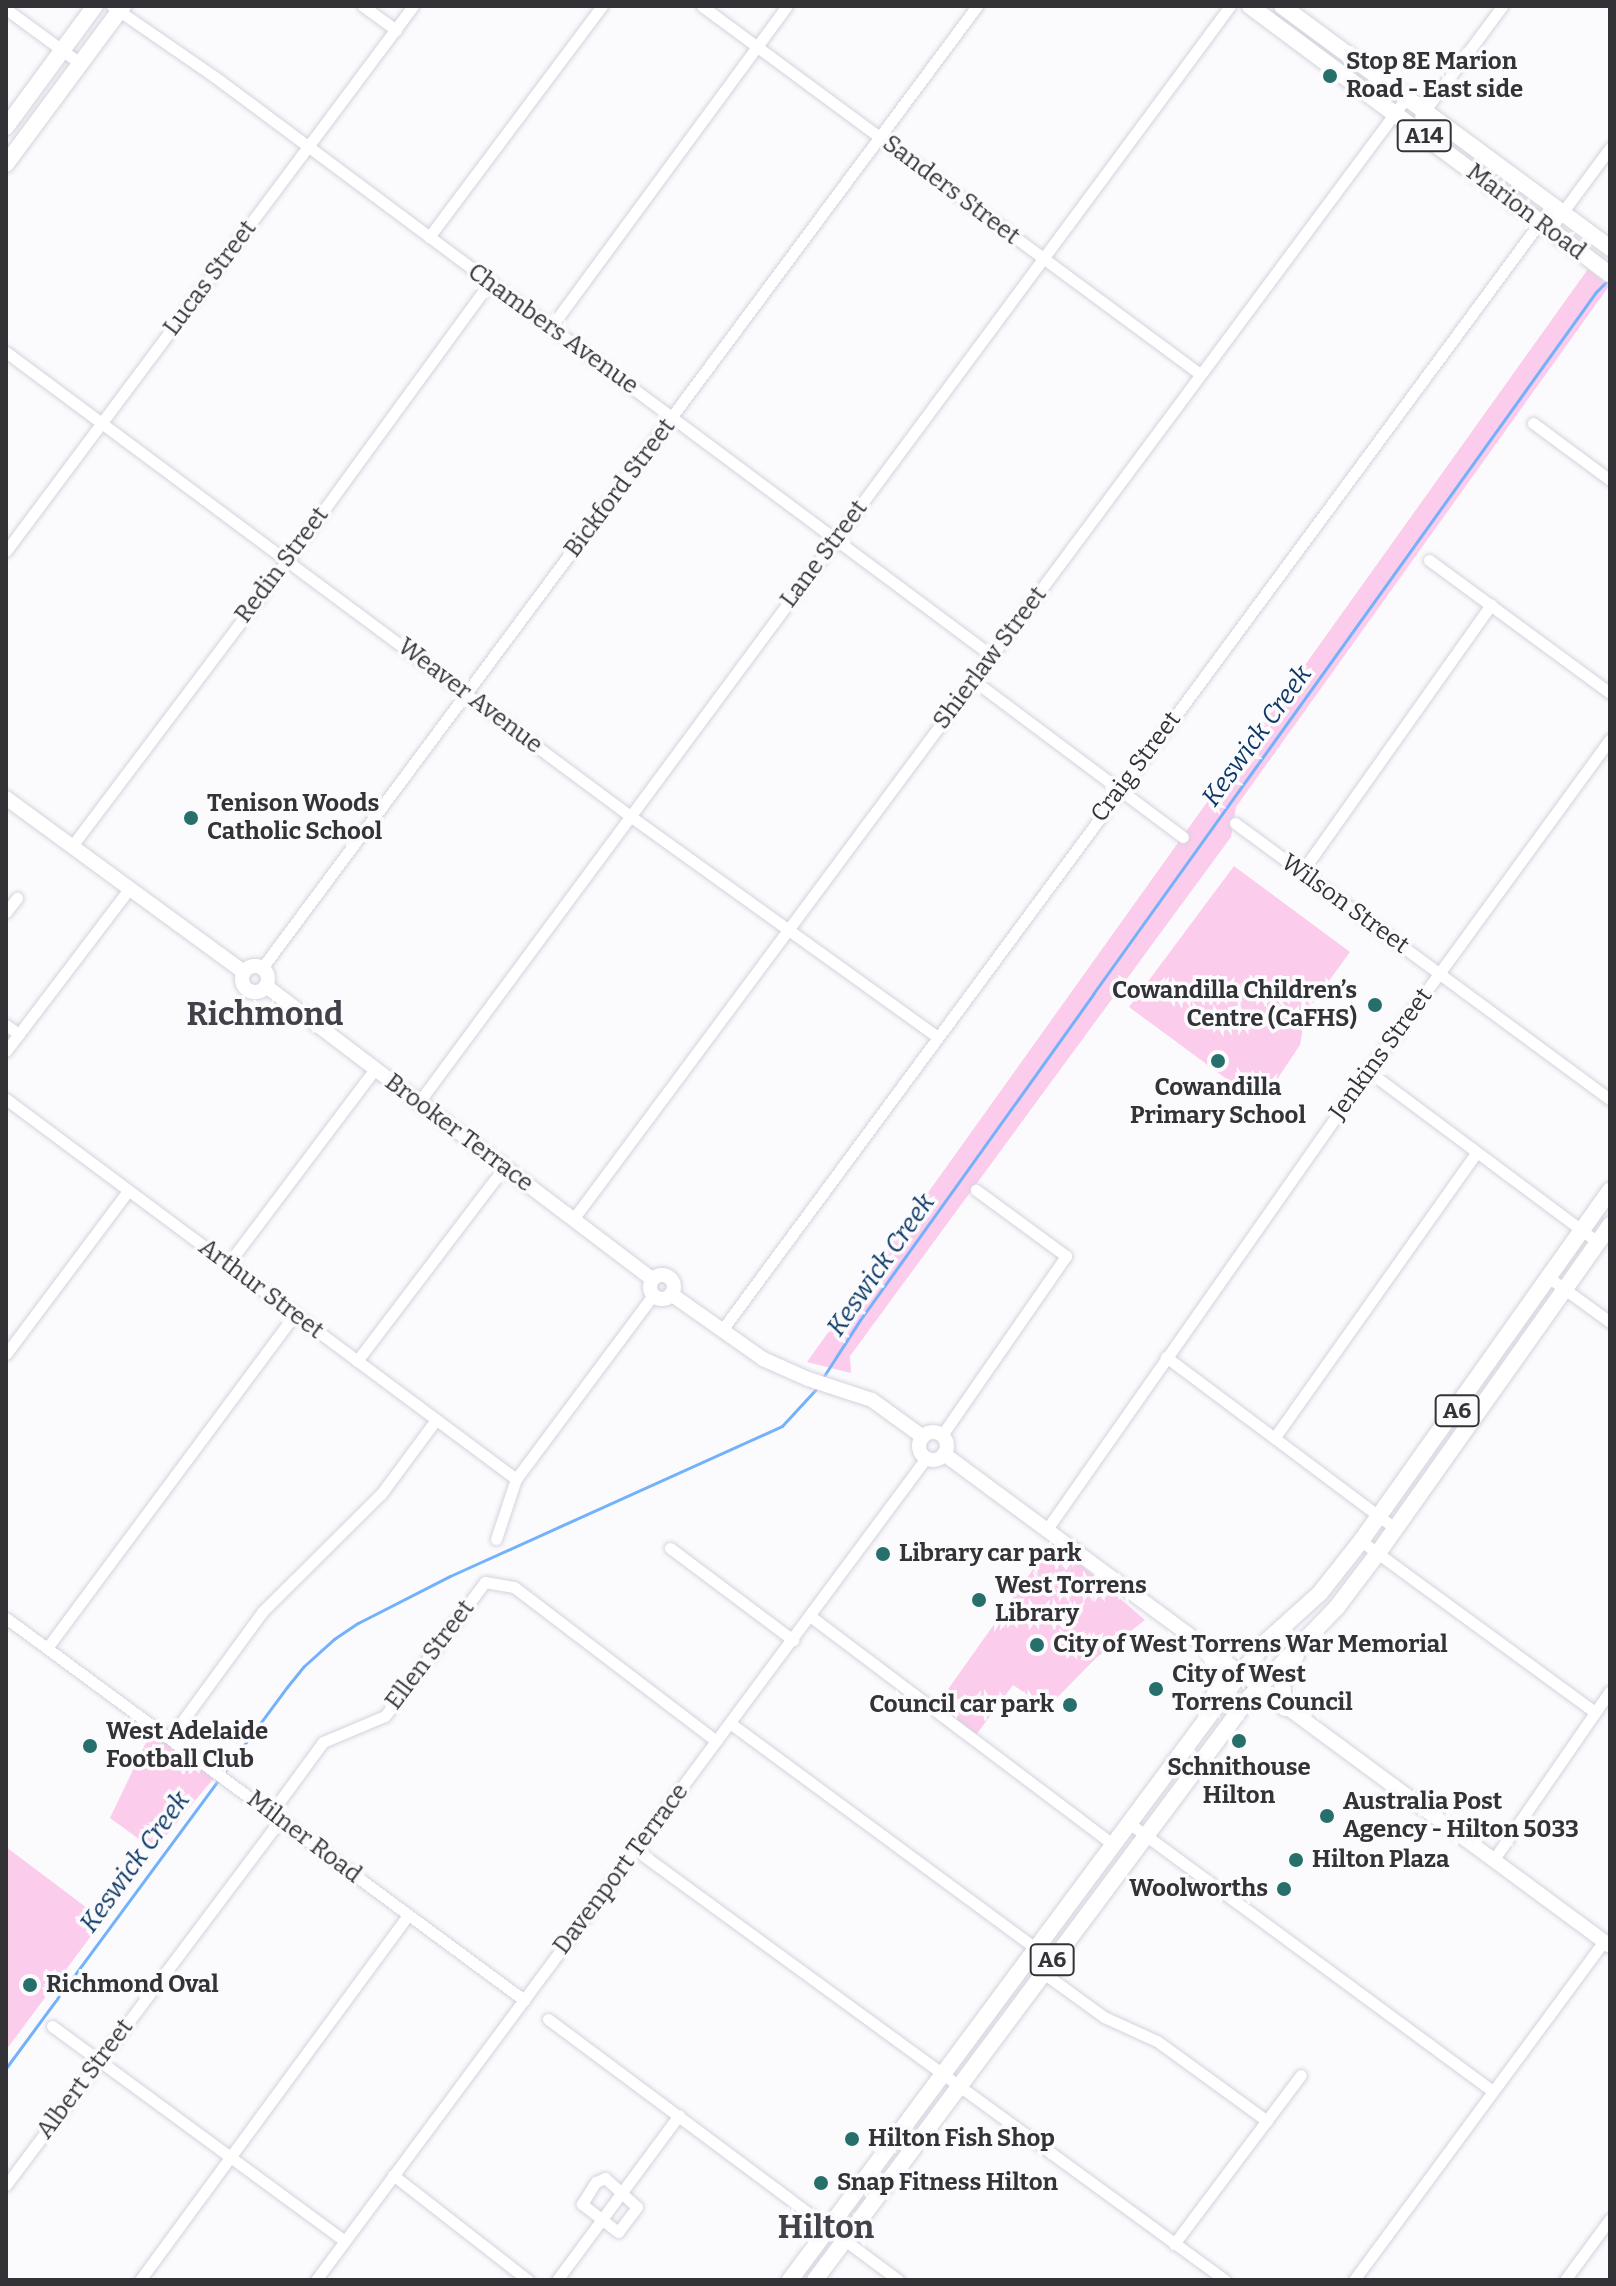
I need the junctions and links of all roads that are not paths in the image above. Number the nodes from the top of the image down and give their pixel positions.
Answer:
1 (95, 6) edge
2 (363, 6) edge
3 (413, 6) edge
4 (602, 6) edge
5 (702, 6) edge
6 (787, 6) edge
7 (977, 6) edge
8 (1230, 6) edge
9 (1250, 6) edge
10 (1280, 6) edge
11 (1502, 6) edge
12 (118, 8) edge
13 (6, 9) edge
14 (1269, 20) junction
15 (396, 30) junction
16 (757, 47) junction
17 (63, 50) junction
18 (81, 64) junction
19 (1406, 98) junction
20 (1424, 111) junction
21 (1394, 113) junction
22 (6, 127) edge
23 (1412, 127) junction
24 (880, 137) junction
25 (308, 148) junction
26 (1610, 148) edge
27 (6, 164) edge
28 (1557, 209) junction
29 (1545, 226) junction
30 (429, 237) junction
31 (1610, 248) edge
32 (1044, 259) junction
33 (1610, 274) edge
34 (490, 282) junction
35 (551, 327) junction
36 (6, 352) edge
37 (1200, 374) junction
38 (673, 417) junction
39 (100, 422) junction
40 (1533, 423) dead end
41 (1610, 480) edge
42 (835, 539) junction
43 (6, 551) edge
44 (288, 559) junction
45 (1429, 560) dead end
46 (1491, 605) junction
47 (992, 656) junction
48 (973, 680) junction
49 (1610, 693) edge
50 (467, 694) junction
51 (1610, 739) edge
52 (1120, 789) junction
53 (6, 798) edge
54 (630, 816) junction
55 (1235, 823) dead end
56 (1183, 837) dead end
57 (72, 846) junction
58 (1301, 873) junction
59 (129, 889) junction
60 (17, 898) dead end
61 (6, 912) edge
62 (786, 928) junction
63 (262, 968) junction
64 (244, 972) junction
65 (1440, 974) junction
66 (266, 986) junction
67 (6, 1025) edge
68 (19, 1034) junction
69 (937, 1037) junction
70 (6, 1051) edge
71 (374, 1070) junction
72 (1368, 1071) junction
73 (6, 1099) edge
74 (1610, 1099) edge
75 (419, 1102) junction
76 (1476, 1153) junction
77 (504, 1167) junction
78 (976, 1190) dead end
79 (1610, 1190) edge
80 (128, 1191) junction
81 (574, 1218) junction
82 (1610, 1225) edge
83 (1581, 1231) junction
84 (1597, 1242) junction
85 (228, 1264) junction
86 (1548, 1277) junction
87 (652, 1279) junction
88 (1564, 1289) junction
89 (671, 1294) junction
90 (653, 1295) junction
91 (294, 1315) junction
92 (1610, 1322) edge
93 (722, 1330) junction
94 (6, 1354) edge
95 (1166, 1357) junction
96 (357, 1361) junction
97 (435, 1421) junction
98 (942, 1435) junction
99 (923, 1437) junction
100 (1275, 1437) junction
101 (944, 1454) junction
102 (926, 1458) junction
103 (516, 1479) junction
104 (1380, 1517) junction
105 (1047, 1529) junction
106 (1396, 1529) junction
107 (496, 1539) dead end
108 (1361, 1541) junction
109 (670, 1548) dead end
110 (1378, 1553) junction
111 (810, 1616) junction
112 (6, 1618) edge
113 (793, 1640) junction
114 (1305, 1641) junction
115 (47, 1648) junction
116 (1209, 1651) junction
117 (1240, 1674) junction
118 (1258, 1688) junction
119 (1608, 1697) edge
120 (1285, 1708) junction
121 (1595, 1712) junction
122 (730, 1723) junction
123 (1203, 1725) junction
124 (170, 1738) junction
125 (716, 1741) junction
126 (275, 1816) junction
127 (1129, 1823) junction
128 (1146, 1837) junction
129 (1113, 1844) junction
130 (636, 1850) junction
131 (1494, 1859) junction
132 (408, 1915) junction
133 (1607, 1944) edge
134 (1032, 1955) junction
135 (1047, 1966) junction
136 (524, 2000) junction
137 (548, 2019) dead end
138 (52, 2026) dead end
139 (99, 2060) junction
140 (942, 2075) junction
141 (1301, 2075) dead end
142 (961, 2085) junction
143 (1493, 2091) junction
144 (679, 2115) junction
145 (1267, 2121) junction
146 (230, 2156) junction
147 (393, 2175) junction
148 (6, 2185) edge
149 (623, 2191) junction
150 (1610, 2219) edge
151 (600, 2220) junction
152 (829, 2227) junction
153 (345, 2241) junction
154 (844, 2241) junction
155 (1174, 2244) junction
156 (140, 2280) edge
157 (316, 2280) edge
158 (528, 2280) edge
159 (557, 2280) edge
160 (790, 2280) edge
161 (815, 2280) edge
162 (898, 2280) edge
163 (1225, 2280) edge
164 (1354, 2280) edge
165 (1565, 2280) edge

1 - 17 main road
2 - 15 street
3 - 15 street, Lucas Street
4 - 30 street
5 - 16 street, Sanders Street
6 - 16 street
7 - 24 street, Bickford Street
8 - 32 street, Lane Street
9 - 14 main road, Marion Road / A14
10 - 14 street
10 - 19 main road, Marion Road / A14
11 - 20 street
12 - 18 main road
12 - 25 street, Chambers Avenue
13 - 17 street
14 - 21 main road, Marion Road / A14
15 - 25 street, Lucas Street
16 - 24 street, Sanders Street
16 - 35 street
17 - 18 street
17 - 22 main road
18 - 27 main road
19 - 20 main road, Marion Road / A14
19 - 21 street, Shierlaw Street
20 - 23 street
20 - 28 main road, Marion Road / A14
21 - 23 main road, Marion Road / A14
21 - 37 street, Shierlaw Street
23 - 29 main road, Marion Road / A14
24 - 32 street, Sanders Street
24 - 38 street, Bickford Street
25 - 30 street, Chambers Avenue
25 - 39 street, Lucas Street
26 - 28 street, Craig Street
28 - 29 street, Craig Street
28 - 31 main road, Marion Road / A14
29 - 33 main road, Marion Road / A14
29 - 52 street, Craig Street
30 - 34 street, Chambers Avenue
32 - 37 street, Sanders Street
32 - 42 street, Lane Street
34 - 35 street, Chambers Avenue
34 - 44 street, Redin Street
35 - 38 street, Chambers Avenue
36 - 39 street, Weaver Avenue
37 - 47 street, Shierlaw Street
38 - 42 street, Chambers Avenue
38 - 50 street, Bickford Street
39 - 43 street, Lucas Street
39 - 44 street, Weaver Avenue
40 - 41 street
42 - 47 street, Chambers Avenue
42 - 54 street, Lane Street
44 - 50 street, Weaver Avenue
44 - 57 street, Redin Street
45 - 46 street
46 - 49 street
46 - 58 street
47 - 48 street, Shierlaw Street
48 - 52 street
48 - 62 street, Shierlaw Street
50 - 54 street, Weaver Avenue
50 - 63 street, Bickford Street
51 - 65 street, Jenkins Street
52 - 56 street
52 - 69 street, Craig Street
53 - 57 street
54 - 62 street, Weaver Avenue
54 - 75 street, Lane Street
55 - 58 street, Wilson Street
57 - 59 street
58 - 65 street, Wilson Street
59 - 64 street
59 - 68 street
60 - 61 street
62 - 69 street, Weaver Avenue
62 - 81 street, Shierlaw Street
63 - 64 street
63 - 66 street
64 - 66 street
65 - 72 street, Jenkins Street
65 - 74 street, Wilson Street
66 - 71 street, Brooker Terrace
67 - 68 street
68 - 70 street
69 - 93 street, Craig Street
71 - 75 street, Brooker Terrace
71 - 85 street
72 - 76 street
72 - 95 street, Jenkins Street
73 - 80 street, Arthur Street
75 - 77 street, Brooker Terrace
76 - 83 street
76 - 100 street
77 - 81 street, Brooker Terrace
77 - 96 street
78 - 98 street
79 - 83 main road, A6
80 - 85 street, Arthur Street
80 - 94 street
81 - 87 street, Brooker Terrace
82 - 84 main road, A6
83 - 84 street
83 - 86 main road, A6
84 - 88 main road, A6
85 - 91 street, Arthur Street
86 - 88 street
86 - 104 main road, A6
87 - 89 street
87 - 90 street
88 - 92 street
88 - 106 main road, A6
89 - 90 street
89 - 93 street
90 - 103 street
91 - 96 street, Arthur Street
91 - 115 street
93 - 99 street
95 - 100 street
95 - 105 street, Jenkins Street
96 - 97 street, Arthur Street
97 - 103 street, Arthur Street
97 - 124 street
98 - 99 street
98 - 101 street
99 - 102 street
100 - 104 street
101 - 102 street
101 - 105 street
102 - 111 street, Davenport Terrace
103 - 107 street
104 - 106 street
104 - 108 main road, A6
105 - 116 street
106 - 110 main road, A6
108 - 110 street
108 - 117 main road, A6
109 - 113 street
110 - 114 main road, A6
110 - 121 street
111 - 113 street, Davenport Terrace
111 - 129 street
112 - 115 street, Milner Road
113 - 122 street, Davenport Terrace
114 - 118 main road, A6
114 - 120 main road
115 - 124 street, Milner Road
116 - 117 street
116 - 123 main road
117 - 118 street
117 - 123 main road, A6
118 - 120 street
118 - 128 main road, A6
119 - 121 street
120 - 131 street
121 - 131 street
122 - 125 street, Davenport Terrace
122 - 134 street
123 - 127 main road, A6
124 - 126 street, Milner Road
125 - 126 street, Ellen Street
125 - 130 street, Davenport Terrace
126 - 132 street, Milner Road
126 - 139 street, Albert Street
127 - 128 street
127 - 129 main road, A6
128 - 135 main road, A6
128 - 143 street
129 - 134 main road, A6
130 - 136 street, Davenport Terrace
130 - 140 street
131 - 133 street
132 - 136 street, Milner Road
132 - 146 street
133 - 143 street
134 - 135 street
134 - 140 main road, A6
135 - 142 main road, A6
135 - 145 street
136 - 147 street, Davenport Terrace
137 - 144 street
138 - 139 street
139 - 146 street
139 - 148 street, Albert Street
140 - 142 street
140 - 152 main road, A6
141 - 145 street
142 - 154 main road, A6
142 - 155 street
143 - 164 street
144 - 149 street
144 - 152 street
145 - 155 street
146 - 153 street
146 - 156 street
147 - 153 street, Davenport Terrace
147 - 158 street
149 - 151 street
149 - 151 street
149 - 151 street
150 - 165 street
151 - 159 street
152 - 154 street
152 - 160 main road, A6
153 - 157 street, Davenport Terrace
154 - 161 main road, A6
154 - 162 street
155 - 163 street

